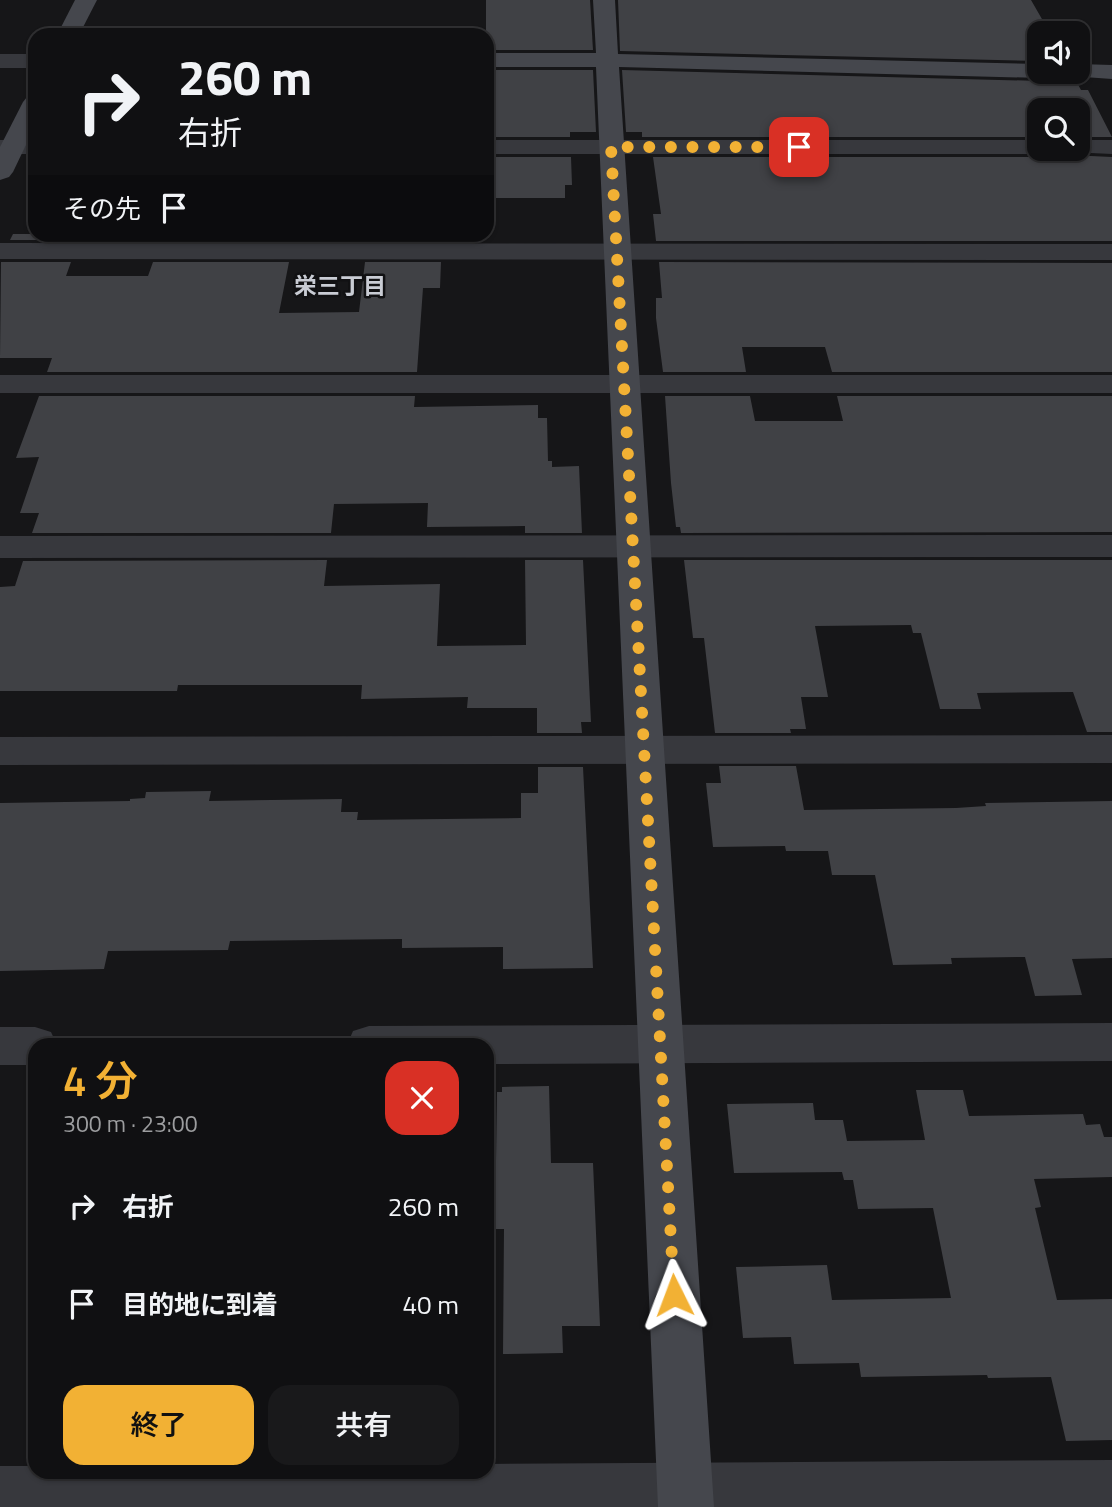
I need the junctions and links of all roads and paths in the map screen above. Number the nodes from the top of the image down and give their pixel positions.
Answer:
1 (86, 0) edge
2 (604, 0) edge
3 (72, 28) edge
4 (494, 60) edge
5 (606, 60) junction
6 (0, 61) edge
7 (28, 61) edge
8 (1027, 71) edge
9 (28, 119) edge
10 (16, 147) edge
11 (494, 147) edge
12 (611, 147) junction
13 (1027, 147) edge
14 (1090, 147) edge
15 (1112, 147) edge
16 (0, 172) edge
17 (0, 251) edge
18 (616, 252) junction
19 (1112, 252) edge
20 (0, 384) edge
21 (625, 384) junction
22 (1112, 384) edge
23 (1112, 546) edge
24 (0, 547) edge
25 (634, 547) junction
26 (645, 749) junction
27 (1112, 749) edge
28 (0, 751) edge
29 (1112, 1042) edge
30 (660, 1044) junction
31 (494, 1045) edge
32 (0, 1046) edge
33 (28, 1046) edge
34 (1112, 1488) edge
35 (0, 1494) edge
36 (686, 1499) edge

1 - 3 street
2 - 5 street
4 - 5 street
5 - 8 street
5 - 12 street
6 - 7 street
9 - 10 street
10 - 16 street
11 - 12 street
12 - 13 street
12 - 18 street
14 - 15 street
17 - 18 street
18 - 19 street
18 - 21 street
20 - 21 street
21 - 22 street
21 - 25 street
23 - 25 street
24 - 25 street
25 - 26 street
26 - 27 street
26 - 28 street
26 - 30 street
29 - 30 street
30 - 31 street
30 - 36 street
32 - 33 street
34 - 36 street
35 - 36 street

